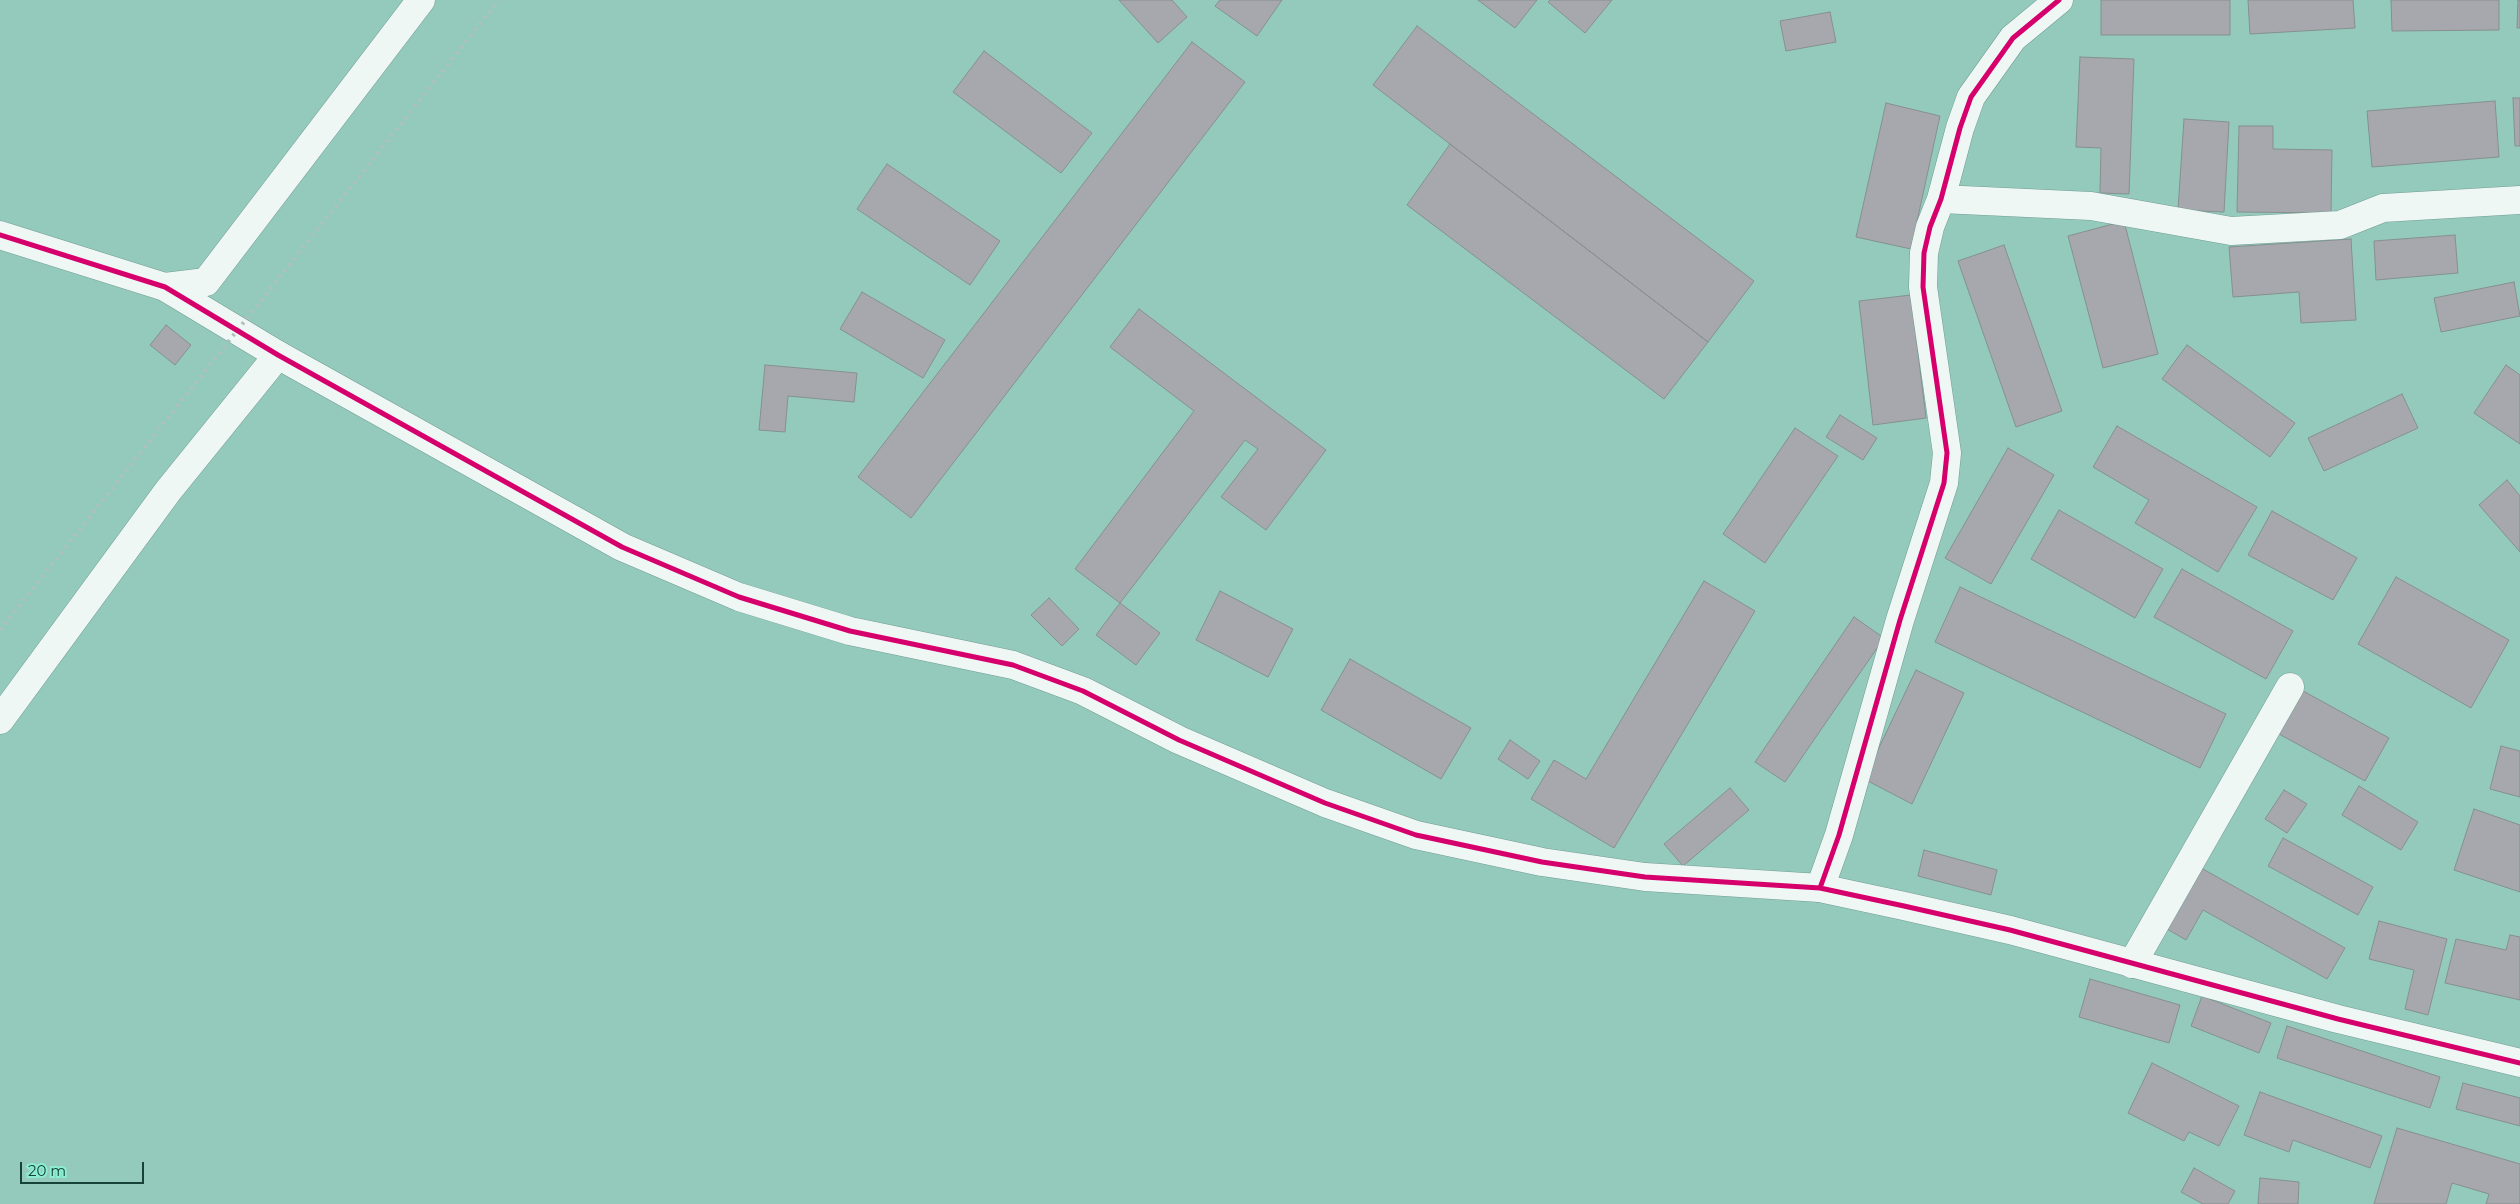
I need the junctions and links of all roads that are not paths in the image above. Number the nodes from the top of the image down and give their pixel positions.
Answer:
1 (421, 0) edge
2 (2059, 0) edge
3 (1941, 199) junction
4 (2520, 200) edge
5 (0, 236) edge
6 (165, 288) junction
7 (278, 355) junction
8 (2290, 687) dead end
9 (0, 720) edge
10 (1820, 888) junction
11 (2132, 964) junction
12 (2520, 1063) edge

1 - 6 street
2 - 3 street
3 - 4 street
3 - 10 street
5 - 6 street
6 - 7 street
7 - 9 street
7 - 10 street
8 - 11 street
10 - 11 street
11 - 12 street

